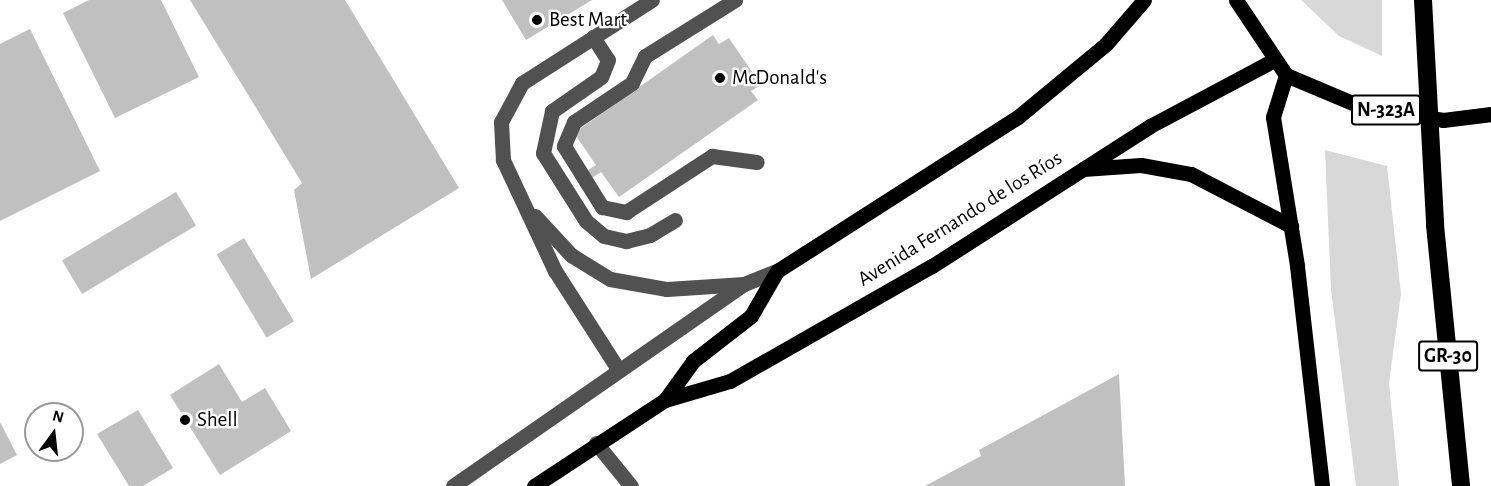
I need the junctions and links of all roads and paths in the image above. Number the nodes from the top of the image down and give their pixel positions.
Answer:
1 (652, 0) edge
2 (735, 0) edge
3 (1144, 0) edge
4 (1236, 0) edge
5 (1424, 0) edge
6 (593, 38) junction
7 (1272, 61) junction
8 (1286, 75) junction
9 (1491, 114) edge
10 (758, 162) dead end
11 (1080, 169) junction
12 (527, 207) junction
13 (675, 220) dead end
14 (1291, 226) junction
15 (777, 271) junction
16 (744, 284) junction
17 (618, 369) junction
18 (665, 400) junction
19 (596, 443) junction
20 (453, 486) edge
21 (534, 486) edge
22 (631, 486) edge
23 (1322, 486) edge
24 (1461, 486) edge

1 - 6 street
2 - 10 street
3 - 15 main road, Avenida Fernando de los Ríos
4 - 7 main road, N-323A
5 - 24 highway, GR-30
6 - 12 street
6 - 13 street
7 - 8 main road, N-323A
7 - 11 main road, Avenida Fernando de los Ríos
8 - 9 main road, N-323A
8 - 14 main road
11 - 14 main road
11 - 18 main road, Avenida Fernando de los Ríos
12 - 16 street
12 - 17 street
14 - 23 main road
15 - 16 street
15 - 18 main road, Avenida Fernando de los Ríos
16 - 17 street
17 - 20 street
18 - 19 main road, Avenida Fernando de los Ríos
19 - 21 main road, Avenida Fernando de los Ríos
19 - 22 street

